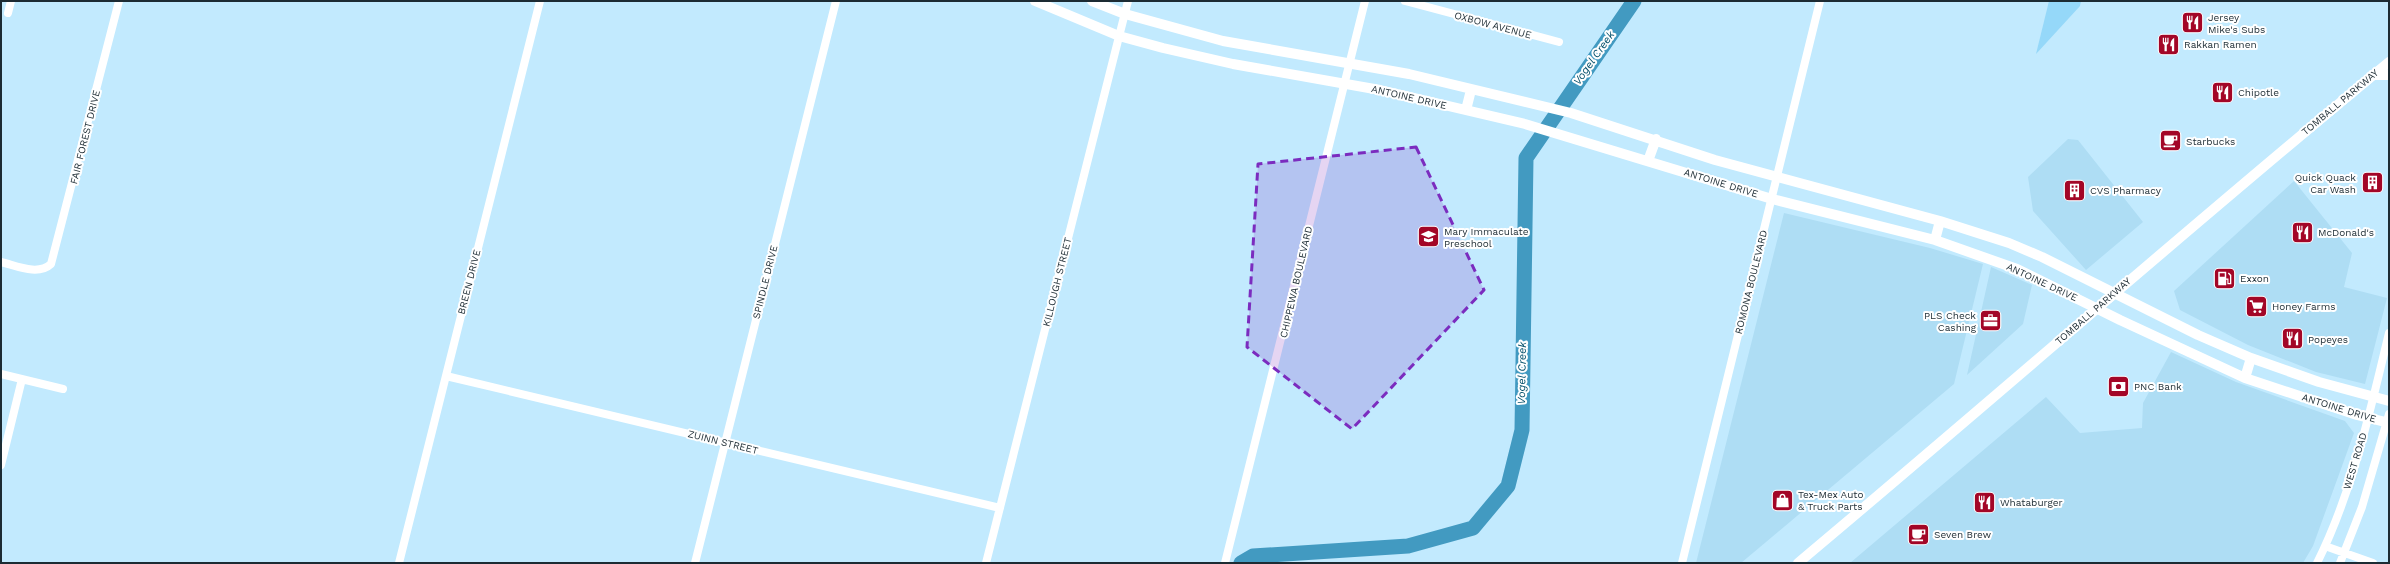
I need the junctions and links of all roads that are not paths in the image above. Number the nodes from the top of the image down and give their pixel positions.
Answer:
1 (11, 1) edge
2 (119, 1) edge
3 (540, 1) edge
4 (836, 1) edge
5 (1035, 1) edge
6 (1092, 1) edge
7 (1128, 1) edge
8 (1365, 1) edge
9 (1405, 1) edge
10 (1820, 1) edge
11 (8, 13) dead end
12 (1125, 14) junction
13 (1119, 36) junction
14 (1559, 42) dead end
15 (2389, 62) edge
16 (1349, 64) junction
17 (2373, 75) junction
18 (2389, 75) edge
19 (1343, 83) junction
20 (1471, 90) junction
21 (1466, 110) junction
22 (1656, 139) junction
23 (1648, 161) junction
24 (1777, 178) junction
25 (1772, 199) junction
26 (1940, 221) junction
27 (1935, 240) junction
28 (1, 262) edge
29 (2114, 293) junction
30 (2096, 308) junction
31 (2389, 333) edge
32 (2251, 358) junction
33 (1, 374) edge
34 (446, 376) junction
35 (2245, 378) junction
36 (22, 380) junction
37 (63, 389) dead end
38 (2373, 397) junction
39 (2389, 401) edge
40 (2368, 418) junction
41 (2388, 420) edge
42 (725, 443) junction
43 (1, 465) edge
44 (1000, 508) junction
45 (2325, 546) junction
46 (2344, 553) junction
47 (1226, 560) edge
48 (399, 563) edge
49 (695, 563) edge
50 (986, 563) edge
51 (1682, 563) edge
52 (1798, 563) edge
53 (2317, 563) edge
54 (2340, 563) edge
55 (2373, 563) edge

1 - 11 street
2 - 28 street, FAIR FOREST DRIVE
3 - 34 street, BREEN DRIVE
4 - 42 street, SPINDLE DRIVE
5 - 13 main road, ANTOINE DRIVE
6 - 12 main road, ANTOINE DRIVE
7 - 12 street, KILLOUGH STREET
8 - 16 street, CHIPPEWA BOULEVARD
9 - 14 street, OXBOW AVENUE
10 - 24 street, ROMONA BOULEVARD
12 - 13 street, KILLOUGH STREET
12 - 16 main road, ANTOINE DRIVE
13 - 19 main road, ANTOINE DRIVE
13 - 44 street, KILLOUGH STREET
15 - 17 main road, TOMBALL PARKWAY
16 - 19 street, CHIPPEWA BOULEVARD
16 - 20 main road, ANTOINE DRIVE
17 - 18 main road
17 - 29 main road, TOMBALL PARKWAY
19 - 21 main road, ANTOINE DRIVE
19 - 47 street, CHIPPEWA BOULEVARD
20 - 21 main road
20 - 22 main road, ANTOINE DRIVE
21 - 23 main road, ANTOINE DRIVE
22 - 23 main road
22 - 24 main road, ANTOINE DRIVE
23 - 25 main road, ANTOINE DRIVE
24 - 25 street, ROMONA BOULEVARD
24 - 26 main road, ANTOINE DRIVE
25 - 27 main road, ANTOINE DRIVE
25 - 51 street, ROMONA BOULEVARD
26 - 27 main road
26 - 29 main road, ANTOINE DRIVE
27 - 30 main road, ANTOINE DRIVE
29 - 30 main road, TOMBALL PARKWAY
29 - 32 main road, ANTOINE DRIVE
30 - 35 main road, ANTOINE DRIVE
30 - 52 main road, TOMBALL PARKWAY
31 - 38 street, WEST ROAD
32 - 35 main road
32 - 38 main road, ANTOINE DRIVE
33 - 36 street
34 - 42 street, ZUINN STREET
34 - 48 street, BREEN DRIVE
35 - 40 main road, ANTOINE DRIVE
36 - 37 street
36 - 43 street
38 - 39 main road, ANTOINE DRIVE
38 - 40 street, WEST ROAD
40 - 41 main road, ANTOINE DRIVE
40 - 45 street, WEST ROAD
41 - 46 street, WEST ROAD
42 - 44 street, ZUINN STREET
42 - 49 street, SPINDLE DRIVE
44 - 50 street, KILLOUGH STREET
45 - 46 street
45 - 53 street, WEST ROAD
46 - 54 street, WEST ROAD
46 - 55 street

